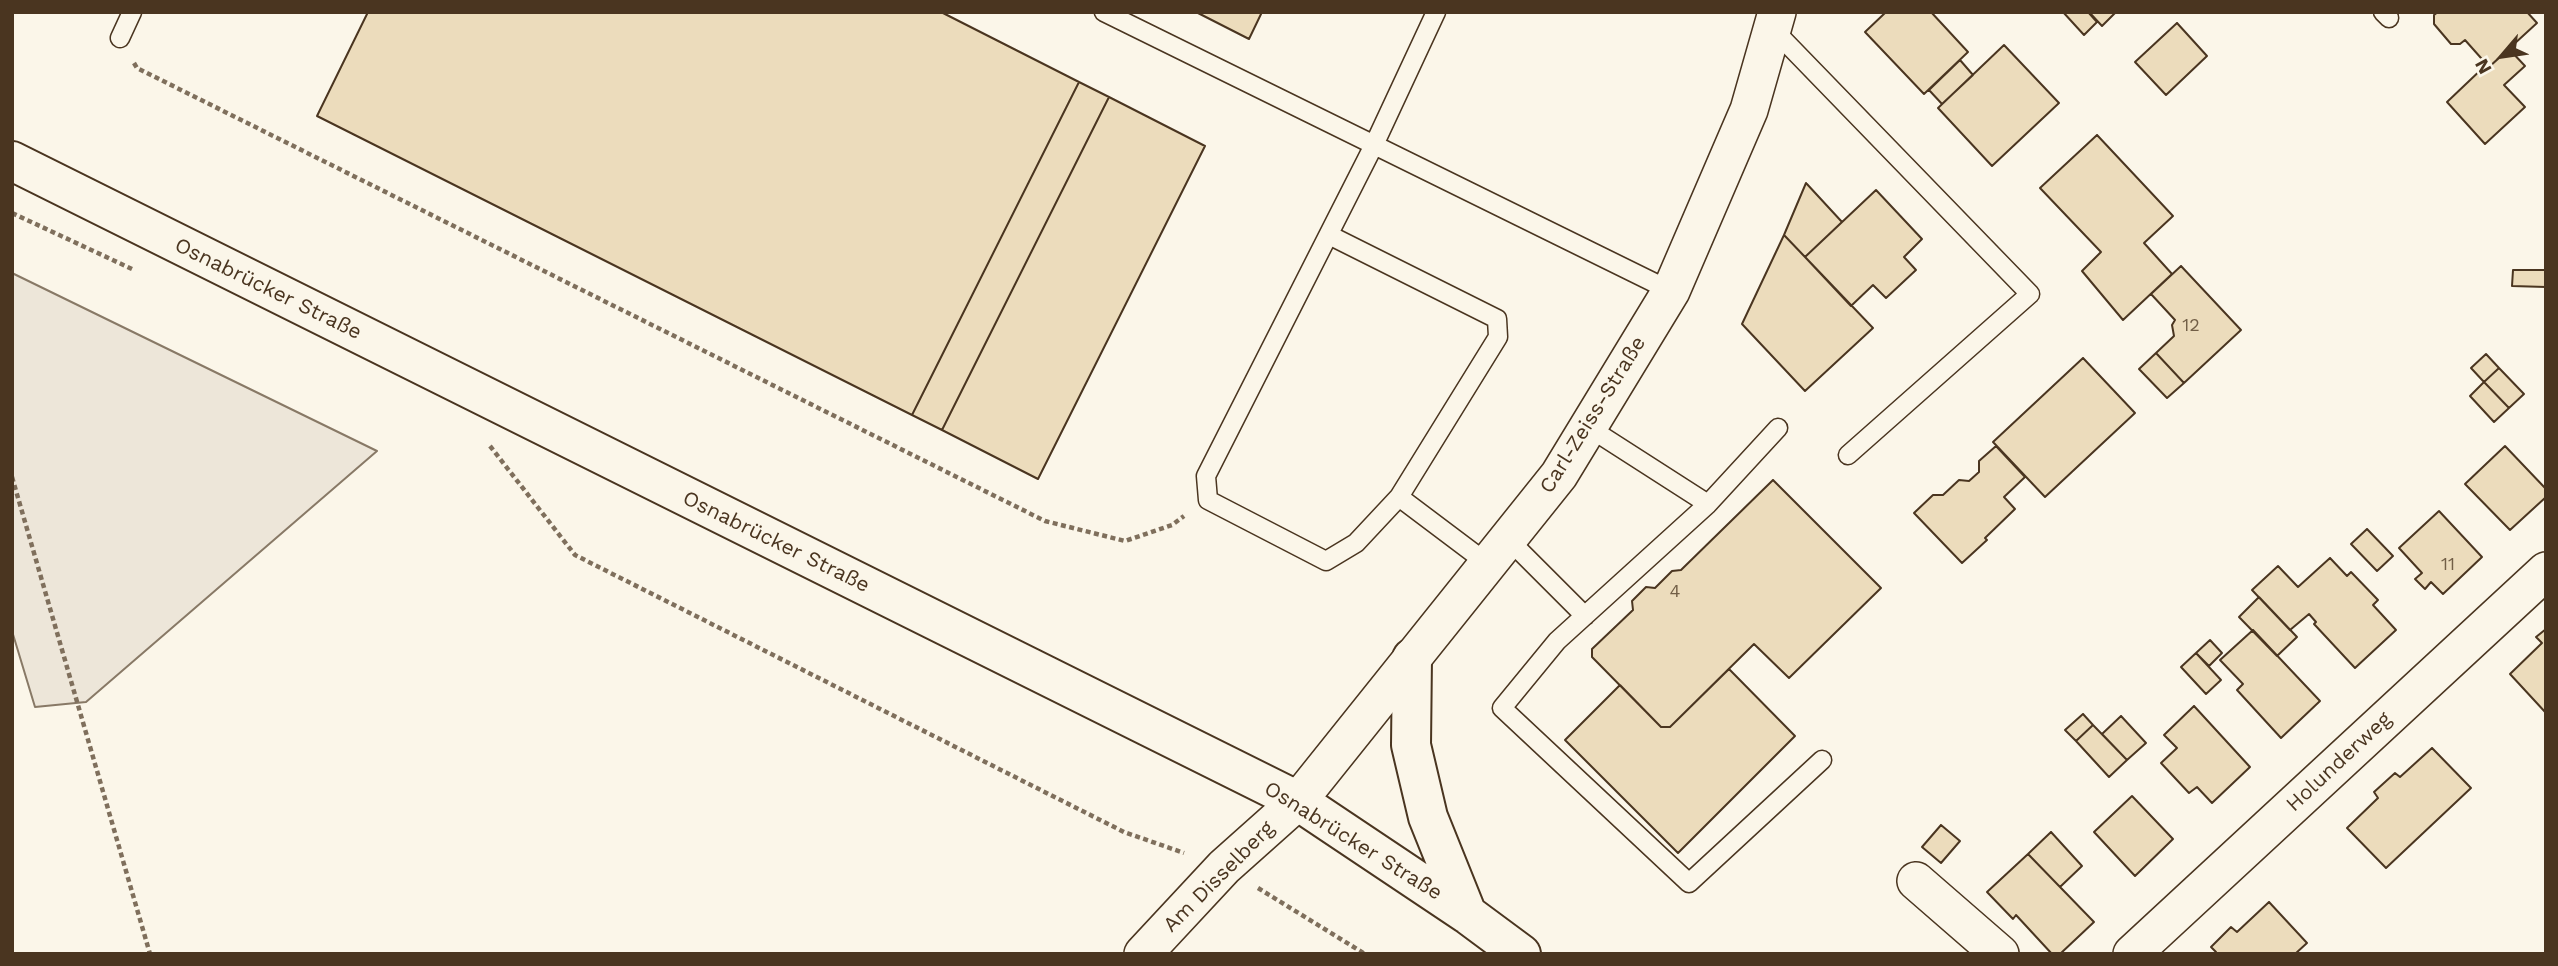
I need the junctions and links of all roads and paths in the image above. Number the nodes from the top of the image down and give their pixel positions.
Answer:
1 (132, 12) edge
2 (1104, 12) edge
3 (1436, 12) edge
4 (1774, 20) edge
5 (120, 38) joint
6 (1374, 145) junction
7 (12, 162) edge
8 (12, 213) edge
9 (1329, 234) junction
10 (138, 272) dead end
11 (1671, 290) junction
12 (1588, 427) junction
13 (1778, 428) dead end
14 (487, 443) dead end
15 (1847, 455) dead end
16 (12, 477) edge
17 (1399, 497) junction
18 (1208, 500) junction
19 (1708, 504) junction
20 (1498, 552) junction
21 (2546, 571) edge
22 (1585, 616) junction
23 (1412, 658) junction
24 (1822, 760) dead end
25 (1298, 801) junction
26 (1224, 867) junction
27 (1916, 881) dead end
28 (1467, 914) junction
29 (149, 954) edge
30 (1143, 954) edge
31 (1365, 954) edge
32 (1521, 954) edge
33 (2000, 954) edge
34 (2132, 954) edge

1 - 5 lane
2 - 6 lane
3 - 6 lane
4 - 11 street, Carl-Zeiss-Straße
4 - 15 lane
5 - 18 path
6 - 9 lane
6 - 11 lane
7 - 25 main road, Osnabrücker Straße
8 - 10 path
9 - 17 lane
9 - 18 lane
11 - 12 street, Carl-Zeiss-Straße
12 - 19 lane
12 - 20 street, Carl-Zeiss-Straße
13 - 19 lane
14 - 26 path
16 - 29 path
17 - 18 lane
17 - 20 lane
19 - 22 lane
20 - 22 lane
20 - 23 street, Carl-Zeiss-Straße
21 - 34 street, Holunderweg
22 - 24 lane
23 - 25 street, Carl-Zeiss-Straße
23 - 28 main road
25 - 26 street, Am Disselberg
25 - 28 main road, Osnabrücker Straße
26 - 30 street, Am Disselberg
26 - 31 path
27 - 33 street
28 - 32 main road, Osnabrücker Straße

